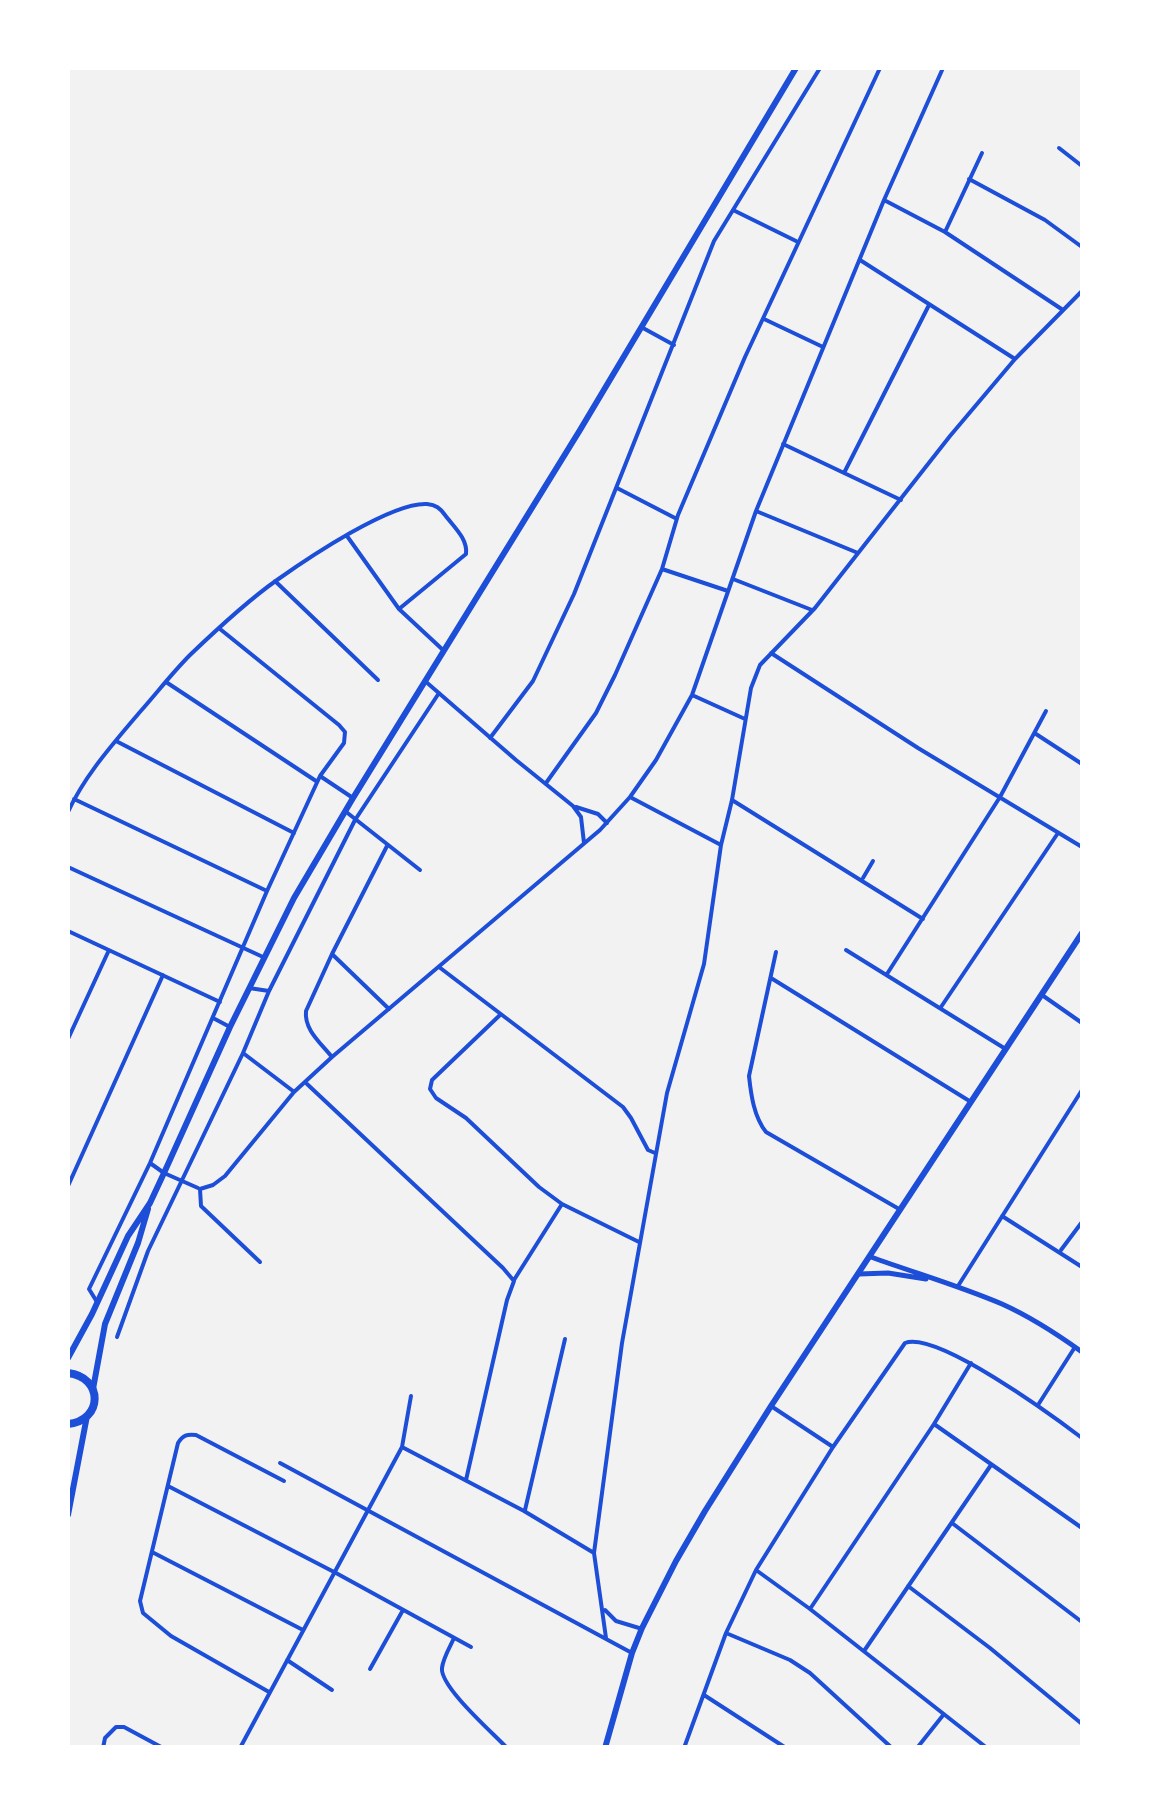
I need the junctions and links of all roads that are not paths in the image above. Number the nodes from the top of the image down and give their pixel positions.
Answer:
1 (796, 68) edge
2 (820, 68) edge
3 (880, 68) edge
4 (943, 68) edge
5 (1059, 148) dead end
6 (982, 153) dead end
7 (1082, 166) edge
8 (969, 179) junction
9 (884, 200) junction
10 (733, 210) junction
11 (945, 232) junction
12 (797, 242) junction
13 (1082, 247) edge
14 (860, 260) junction
15 (1082, 291) edge
16 (930, 305) junction
17 (1063, 310) junction
18 (764, 319) junction
19 (641, 327) junction
20 (674, 345) junction
21 (823, 348) junction
22 (1014, 359) junction
23 (784, 444) junction
24 (844, 473) junction
25 (617, 488) junction
26 (901, 500) junction
27 (756, 511) junction
28 (677, 519) junction
29 (347, 536) junction
30 (858, 553) junction
31 (662, 569) junction
32 (734, 579) junction
33 (275, 581) junction
34 (729, 592) junction
35 (399, 609) junction
36 (812, 610) junction
37 (220, 629) junction
38 (444, 651) junction
39 (771, 653) junction
40 (378, 680) dead end
41 (425, 681) junction
42 (166, 682) junction
43 (439, 693) junction
44 (692, 694) junction
45 (1046, 710) dead end
46 (745, 719) junction
47 (1036, 734) junction
48 (490, 738) junction
49 (116, 741) junction
50 (1082, 764) edge
51 (319, 779) junction
52 (546, 783) junction
53 (1000, 797) junction
54 (74, 798) junction
55 (353, 798) junction
56 (630, 798) junction
57 (732, 800) junction
58 (573, 806) junction
59 (345, 811) junction
60 (68, 812) edge
61 (355, 820) junction
62 (607, 823) junction
63 (294, 833) junction
64 (1058, 833) junction
65 (584, 843) junction
66 (721, 845) junction
67 (387, 846) junction
68 (1082, 847) edge
69 (873, 861) dead end
70 (68, 867) edge
71 (420, 870) dead end
72 (862, 880) junction
73 (266, 891) junction
74 (923, 919) junction
75 (68, 931) edge
76 (1082, 933) edge
77 (243, 946) junction
78 (109, 950) junction
79 (846, 950) dead end
80 (776, 952) dead end
81 (332, 954) junction
82 (264, 957) junction
83 (439, 966) junction
84 (887, 974) junction
85 (164, 975) junction
86 (771, 978) junction
87 (249, 988) junction
88 (268, 991) junction
89 (1042, 995) junction
90 (220, 1002) junction
91 (940, 1007) junction
92 (389, 1009) junction
93 (500, 1016) junction
94 (214, 1018) junction
95 (1082, 1023) edge
96 (230, 1027) junction
97 (68, 1039) edge
98 (1006, 1049) junction
99 (243, 1054) junction
100 (332, 1057) junction
101 (306, 1082) junction
102 (1082, 1090) edge
103 (294, 1092) junction
104 (971, 1102) junction
105 (655, 1152) junction
106 (150, 1162) junction
107 (164, 1173) junction
108 (182, 1182) junction
109 (68, 1186) edge
110 (200, 1189) junction
111 (150, 1203) junction
112 (562, 1204) junction
113 (902, 1210) junction
114 (1001, 1216) junction
115 (1082, 1222) edge
116 (140, 1238) junction
117 (639, 1242) junction
118 (152, 1243) junction
119 (1060, 1251) junction
120 (871, 1257) junction
121 (260, 1262) dead end
122 (1082, 1267) edge
123 (860, 1274) junction
124 (514, 1281) junction
125 (939, 1281) junction
126 (958, 1286) junction
127 (97, 1302) junction
128 (117, 1337) dead end
129 (565, 1339) dead end
130 (1075, 1347) junction
131 (1082, 1352) edge
132 (68, 1358) edge
133 (971, 1363) junction
134 (68, 1373) edge
135 (93, 1389) junction
136 (412, 1396) dead end
137 (1038, 1405) junction
138 (771, 1406) junction
139 (88, 1416) junction
140 (68, 1424) edge
141 (934, 1424) junction
142 (1082, 1438) edge
143 (832, 1447) junction
144 (402, 1448) junction
145 (280, 1463) dead end
146 (991, 1465) junction
147 (294, 1470) junction
148 (466, 1480) junction
149 (168, 1486) junction
150 (369, 1512) junction
151 (524, 1512) junction
152 (68, 1514) edge
153 (952, 1524) junction
154 (1082, 1528) edge
155 (152, 1552) junction
156 (594, 1552) junction
157 (756, 1570) junction
158 (336, 1573) junction
159 (908, 1586) junction
160 (602, 1606) junction
161 (810, 1609) junction
162 (402, 1610) junction
163 (1082, 1622) edge
164 (642, 1628) junction
165 (303, 1630) junction
166 (726, 1633) junction
167 (454, 1638) junction
168 (606, 1638) junction
169 (471, 1647) dead end
170 (864, 1651) junction
171 (632, 1653) junction
172 (286, 1660) junction
173 (370, 1669) dead end
174 (332, 1690) dead end
175 (269, 1692) junction
176 (704, 1696) junction
177 (944, 1714) junction
178 (1082, 1724) edge
179 (103, 1748) edge
180 (163, 1748) edge
181 (240, 1748) edge
182 (507, 1748) edge
183 (605, 1748) edge
184 (684, 1748) edge
185 (786, 1748) edge
186 (892, 1748) edge
187 (917, 1748) edge
188 (987, 1748) edge

1 - 19 main road
2 - 10 street
3 - 12 street
4 - 9 street
5 - 7 street
6 - 8 street
8 - 11 street
8 - 13 street
9 - 11 street
9 - 14 street
10 - 12 street
10 - 20 street
11 - 17 street
12 - 18 street
14 - 16 street
14 - 21 street
15 - 17 street
16 - 22 street
16 - 24 street
17 - 22 street
18 - 21 street
18 - 28 street
19 - 20 street
19 - 38 main road
20 - 25 street
21 - 23 street
22 - 26 street
23 - 24 street
23 - 27 street
24 - 26 street
25 - 28 street
25 - 48 street
26 - 30 street
27 - 30 street
27 - 32 street
28 - 31 street
29 - 33 street
29 - 35 street
29 - 35 street
30 - 36 street
31 - 34 street
31 - 52 street
32 - 34 street
32 - 36 street
33 - 37 street
33 - 40 street
34 - 44 street
35 - 38 street
36 - 39 street
37 - 42 street
37 - 51 street
38 - 41 main road
39 - 46 street
39 - 53 street
41 - 43 street
41 - 55 main road
42 - 49 street
42 - 51 street
43 - 48 street
43 - 61 street
44 - 46 street
44 - 56 street
45 - 47 street
46 - 57 street
47 - 50 street
47 - 53 street
48 - 52 street
49 - 54 street
49 - 63 street
51 - 55 street
51 - 63 street
52 - 58 street
53 - 64 street
53 - 74 street
54 - 60 street
54 - 73 street
55 - 59 main road
56 - 62 street
56 - 66 street
57 - 66 street
57 - 72 street
58 - 62 street
58 - 65 street
59 - 61 street
59 - 82 main road
61 - 67 street
61 - 88 street
62 - 65 street
63 - 73 street
64 - 68 street
64 - 91 street
65 - 83 street
66 - 105 street
67 - 71 street
67 - 81 street
69 - 72 street
70 - 77 street
72 - 74 street
73 - 77 street
74 - 84 street
75 - 78 street
76 - 89 main road
77 - 82 street
77 - 90 street
78 - 85 street
78 - 97 street
79 - 84 street
80 - 86 street
81 - 92 street
81 - 100 street
82 - 87 main road
83 - 92 street
83 - 93 street
84 - 91 street
85 - 90 street
85 - 109 street
86 - 104 street
86 - 113 street
87 - 88 street
87 - 96 main road
88 - 99 street
89 - 95 street
89 - 98 main road
90 - 94 street
91 - 98 street
92 - 100 street
93 - 105 street
93 - 112 street
94 - 96 street
94 - 106 street
96 - 107 main road
98 - 104 main road
99 - 103 street
99 - 108 street
100 - 101 street
101 - 103 street
101 - 124 street
102 - 114 street
103 - 110 street
104 - 113 main road
105 - 117 street
106 - 107 street
106 - 127 street
107 - 108 street
107 - 111 main road
108 - 110 street
108 - 118 street
110 - 121 street
111 - 116 main road
111 - 127 main road
112 - 117 street
112 - 124 street
113 - 120 main road
114 - 119 street
114 - 126 street
115 - 119 street
116 - 118 street
116 - 135 main road
117 - 156 street
118 - 128 street
119 - 122 street
120 - 123 main road
120 - 125 street
123 - 125 street
123 - 138 main road
124 - 148 street
125 - 126 street
126 - 130 street
127 - 132 main road
129 - 151 street
130 - 131 street
130 - 137 street
133 - 137 street
133 - 141 street
133 - 143 street
134 - 135 highway
135 - 139 highway
136 - 144 street
137 - 142 street
138 - 143 street
138 - 164 main road
139 - 140 highway
139 - 152 main road
141 - 146 street
141 - 161 street
143 - 157 street
144 - 148 street
144 - 150 street
145 - 147 street
146 - 153 street
146 - 154 street
147 - 149 street
147 - 150 street
148 - 151 street
149 - 155 street
149 - 158 street
150 - 158 street
150 - 168 street
151 - 156 street
153 - 159 street
153 - 163 street
155 - 165 street
155 - 175 street
156 - 160 street
157 - 161 street
157 - 166 street
158 - 162 street
158 - 165 street
159 - 170 street
159 - 178 street
160 - 164 street
160 - 168 street
161 - 170 street
162 - 167 street
162 - 173 street
164 - 171 main road
165 - 172 street
166 - 176 street
166 - 186 street
167 - 169 street
167 - 182 street
168 - 171 street
170 - 177 street
171 - 183 main road
172 - 174 street
172 - 175 street
175 - 181 street
176 - 184 street
176 - 185 street
177 - 187 street
177 - 188 street
179 - 180 street

